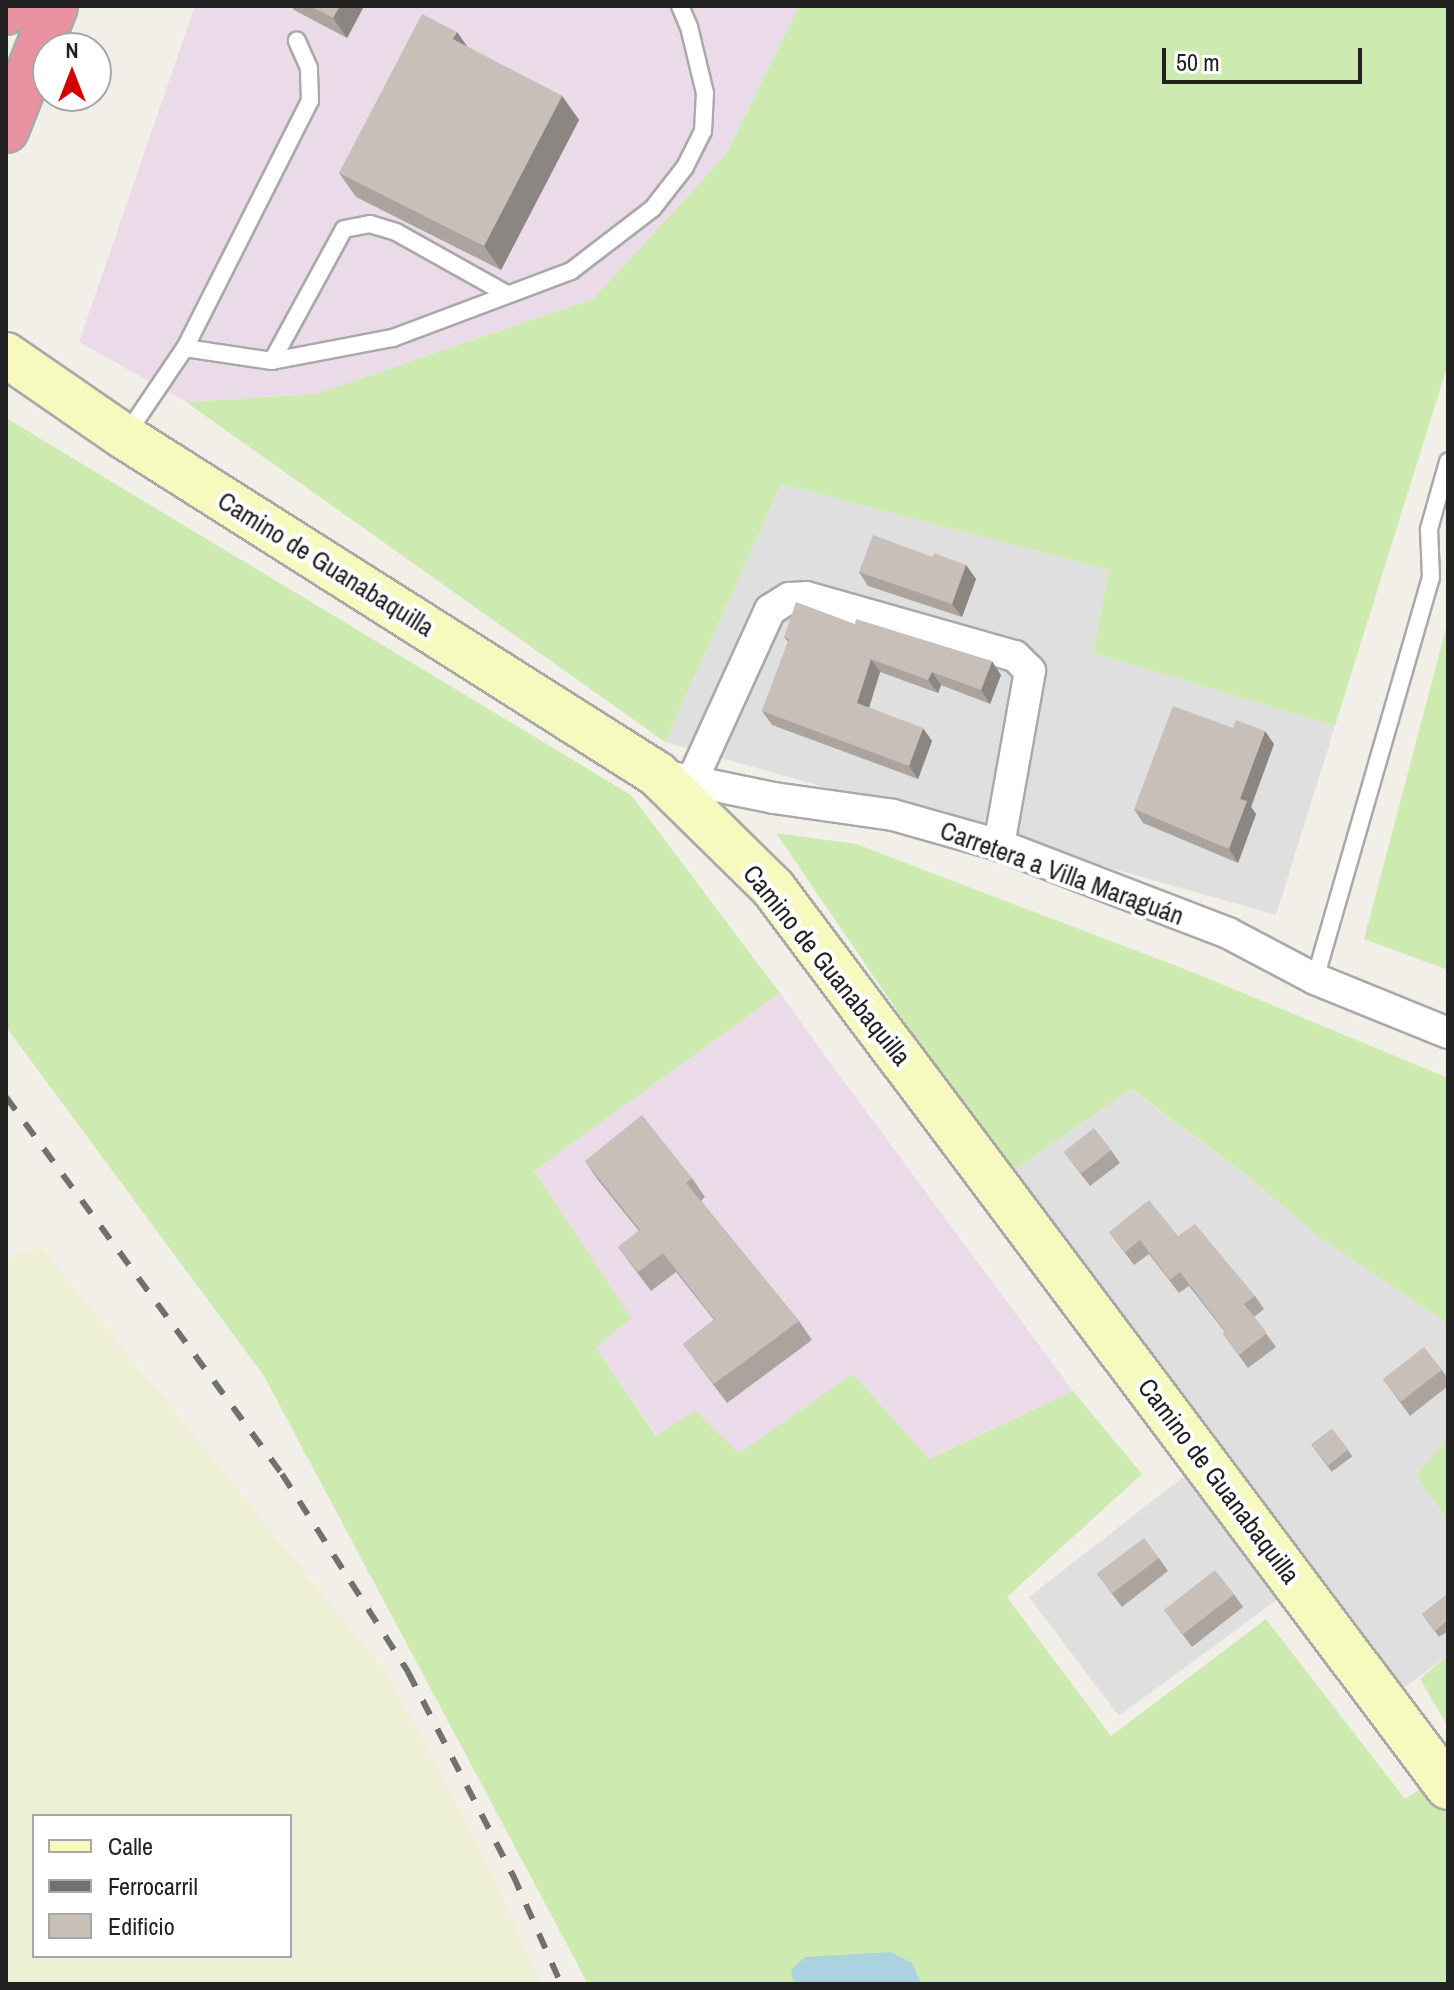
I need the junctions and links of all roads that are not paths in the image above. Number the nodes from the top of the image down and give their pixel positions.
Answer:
1 (8, 6) edge
2 (55, 6) edge
3 (680, 6) edge
4 (6, 12) edge
5 (297, 41) dead end
6 (6, 130) edge
7 (507, 294) junction
8 (185, 348) junction
9 (6, 355) edge
10 (272, 361) junction
11 (125, 437) junction
12 (1448, 462) edge
13 (675, 778) junction
14 (999, 845) junction
15 (1315, 979) junction
16 (1448, 1033) edge
17 (1448, 1787) edge

1 - 4 highway
2 - 6 highway
3 - 7 lane
5 - 8 lane
7 - 10 lane
7 - 10 lane
8 - 10 lane
8 - 11 lane
9 - 11 street, Camino de Guanabaquilla
11 - 13 street, Camino de Guanabaquilla
12 - 15 lane
13 - 14 street, Carretera a Villa Maraguán
13 - 14 street
13 - 17 street, Camino de Guanabaquilla
14 - 15 street, Carretera a Villa Maraguán
15 - 16 street, Carretera a Villa Maraguán

